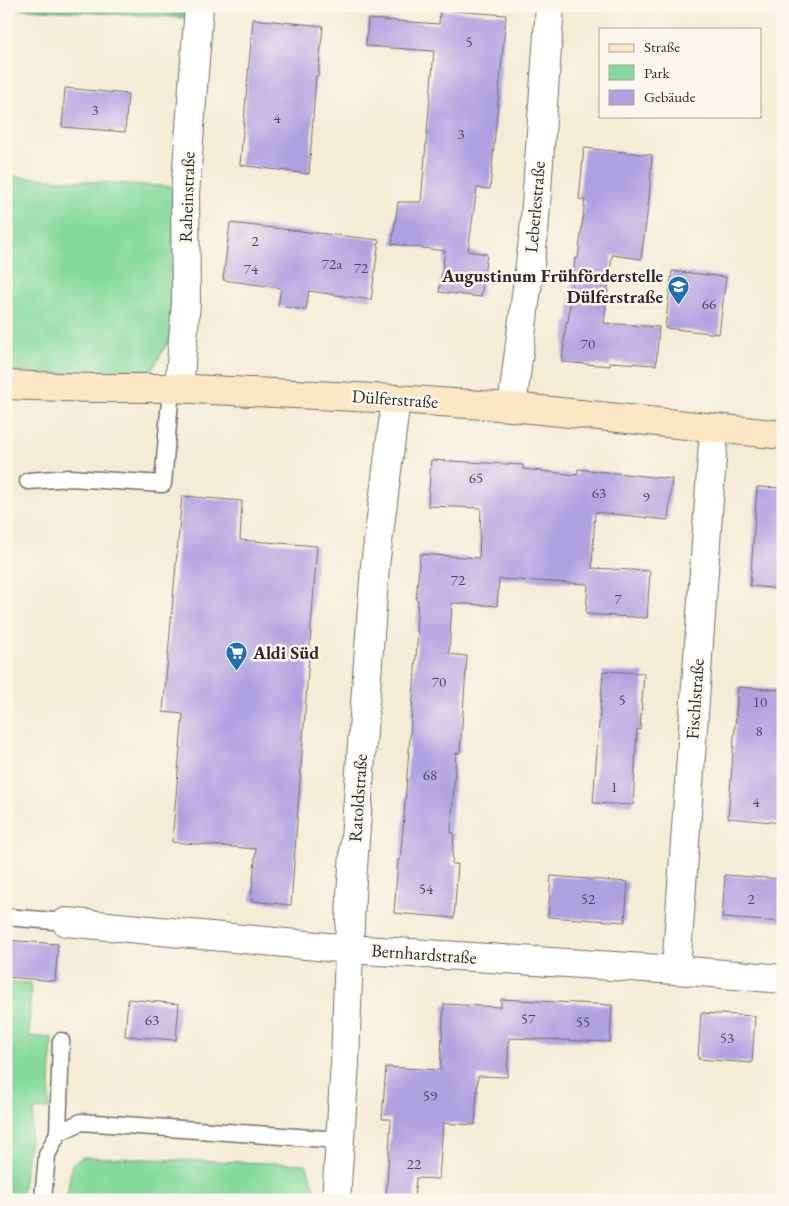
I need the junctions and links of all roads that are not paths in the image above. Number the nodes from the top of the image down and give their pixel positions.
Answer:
1 (199, 6) edge
2 (550, 6) edge
3 (6, 385) edge
4 (175, 388) junction
5 (396, 398) junction
6 (512, 407) junction
7 (714, 429) junction
8 (783, 435) edge
9 (28, 480) dead end
10 (6, 917) edge
11 (66, 922) joint
12 (348, 949) junction
13 (676, 970) junction
14 (783, 979) edge
15 (61, 1041) dead end
16 (58, 1133) junction
17 (340, 1140) junction
18 (43, 1200) edge
19 (336, 1200) edge

1 - 4 street, Raheinstraße
2 - 6 street, Leberlestraße
3 - 4 main road, Dülferstraße
4 - 5 main road, Dülferstraße
4 - 9 lane
5 - 6 main road, Dülferstraße
5 - 12 street, Ratoldstraße
6 - 7 main road, Dülferstraße
7 - 8 main road, Dülferstraße
7 - 13 street, Fischlstraße
10 - 11 lane
11 - 12 street, Bernhardstraße
12 - 13 street, Bernhardstraße
12 - 17 street, Ratoldstraße
13 - 14 street, Bernhardstraße
15 - 16 lane
16 - 17 lane
16 - 18 lane
17 - 19 street, Ratoldstraße

